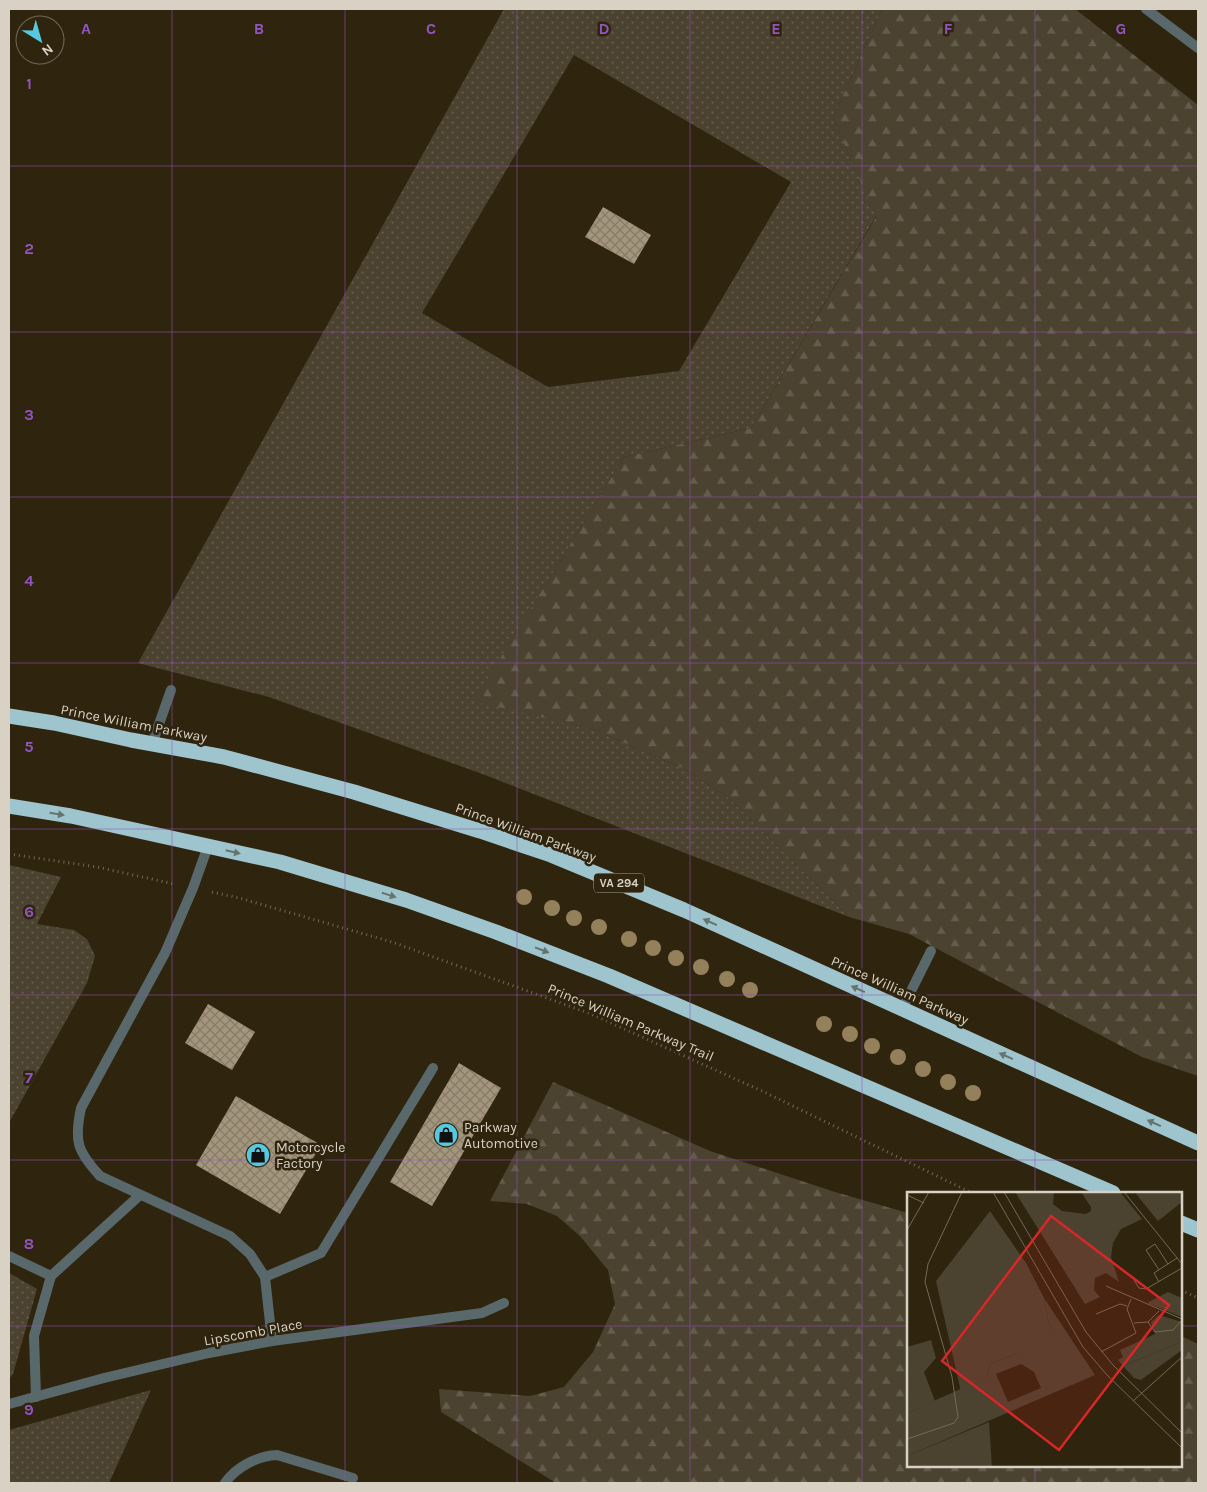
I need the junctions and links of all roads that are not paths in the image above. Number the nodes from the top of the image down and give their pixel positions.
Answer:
1 (1146, 9) edge
2 (1198, 48) edge
3 (171, 690) dead end
4 (9, 716) edge
5 (152, 744) junction
6 (9, 806) edge
7 (208, 846) junction
8 (931, 951) dead end
9 (902, 1009) junction
10 (433, 1068) dead end
11 (1198, 1143) edge
12 (1110, 1192) edge
13 (140, 1195) junction
14 (1182, 1223) edge
15 (1198, 1230) edge
16 (9, 1256) edge
17 (51, 1276) junction
18 (264, 1277) junction
19 (504, 1303) dead end
20 (272, 1341) junction
21 (36, 1397) junction
22 (9, 1404) edge
23 (353, 1478) dead end
24 (225, 1483) edge

1 - 2 street
3 - 5 street
4 - 5 highway, Prince William Parkway / VA 294
9 -> 5 highway, Prince William Parkway / VA 294
6 -> 7 highway
7 -> 12 highway
7 - 13 street
8 - 9 street
11 -> 9 highway, Prince William Parkway / VA 294
10 - 18 street
13 - 17 street
13 - 18 street
14 - 15 highway
16 - 17 street
17 - 21 street
18 - 20 street
19 - 20 street, Lipscomb Place
20 - 21 street, Lipscomb Place
21 - 22 street, Lipscomb Place
23 - 24 street

